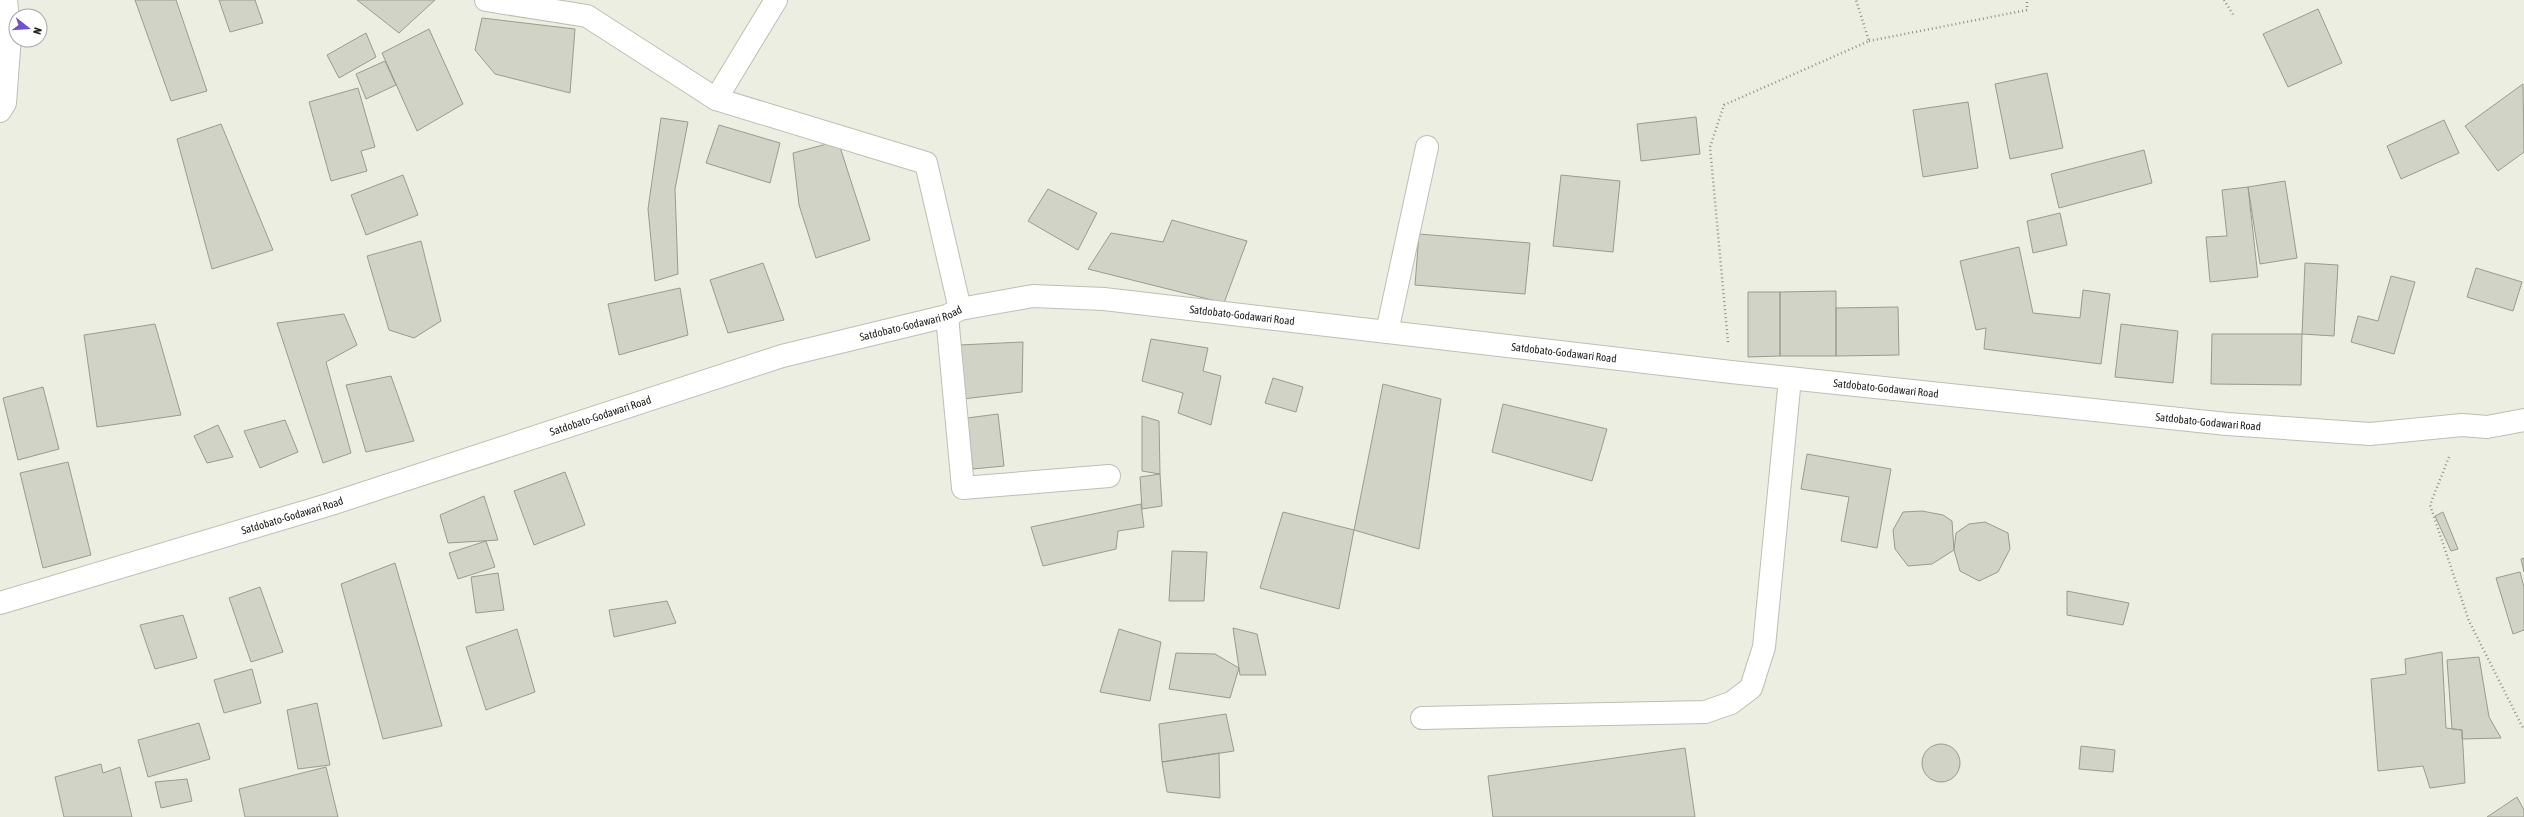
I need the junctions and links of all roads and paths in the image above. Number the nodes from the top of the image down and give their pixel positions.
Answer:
1 (6, 0) edge
2 (486, 0) edge
3 (776, 0) edge
4 (1856, 0) edge
5 (2026, 0) edge
6 (2224, 0) edge
7 (2234, 16) dead end
8 (5, 35) edge
9 (1869, 41) junction
10 (716, 99) junction
11 (0, 111) edge
12 (1427, 147) dead end
13 (953, 313) junction
14 (1387, 332) junction
15 (1731, 372) junction
16 (1790, 378) junction
17 (2524, 420) edge
18 (2462, 425) junction
19 (1109, 476) dead end
20 (0, 603) edge
21 (1422, 718) dead end
22 (2524, 730) edge

1 - 8 street
2 - 10 street
3 - 10 street
4 - 9 path
5 - 9 path
6 - 7 path
8 - 11 street
9 - 15 path
10 - 13 street
12 - 14 street
13 - 14 street, Satdobato-Godawari Road
13 - 19 street
13 - 20 street, Satdobato-Godawari Road
14 - 15 street, Satdobato-Godawari Road
15 - 16 street, Satdobato-Godawari Road
16 - 18 street, Satdobato-Godawari Road
16 - 21 street
17 - 18 street, Satdobato-Godawari Road
18 - 22 path

